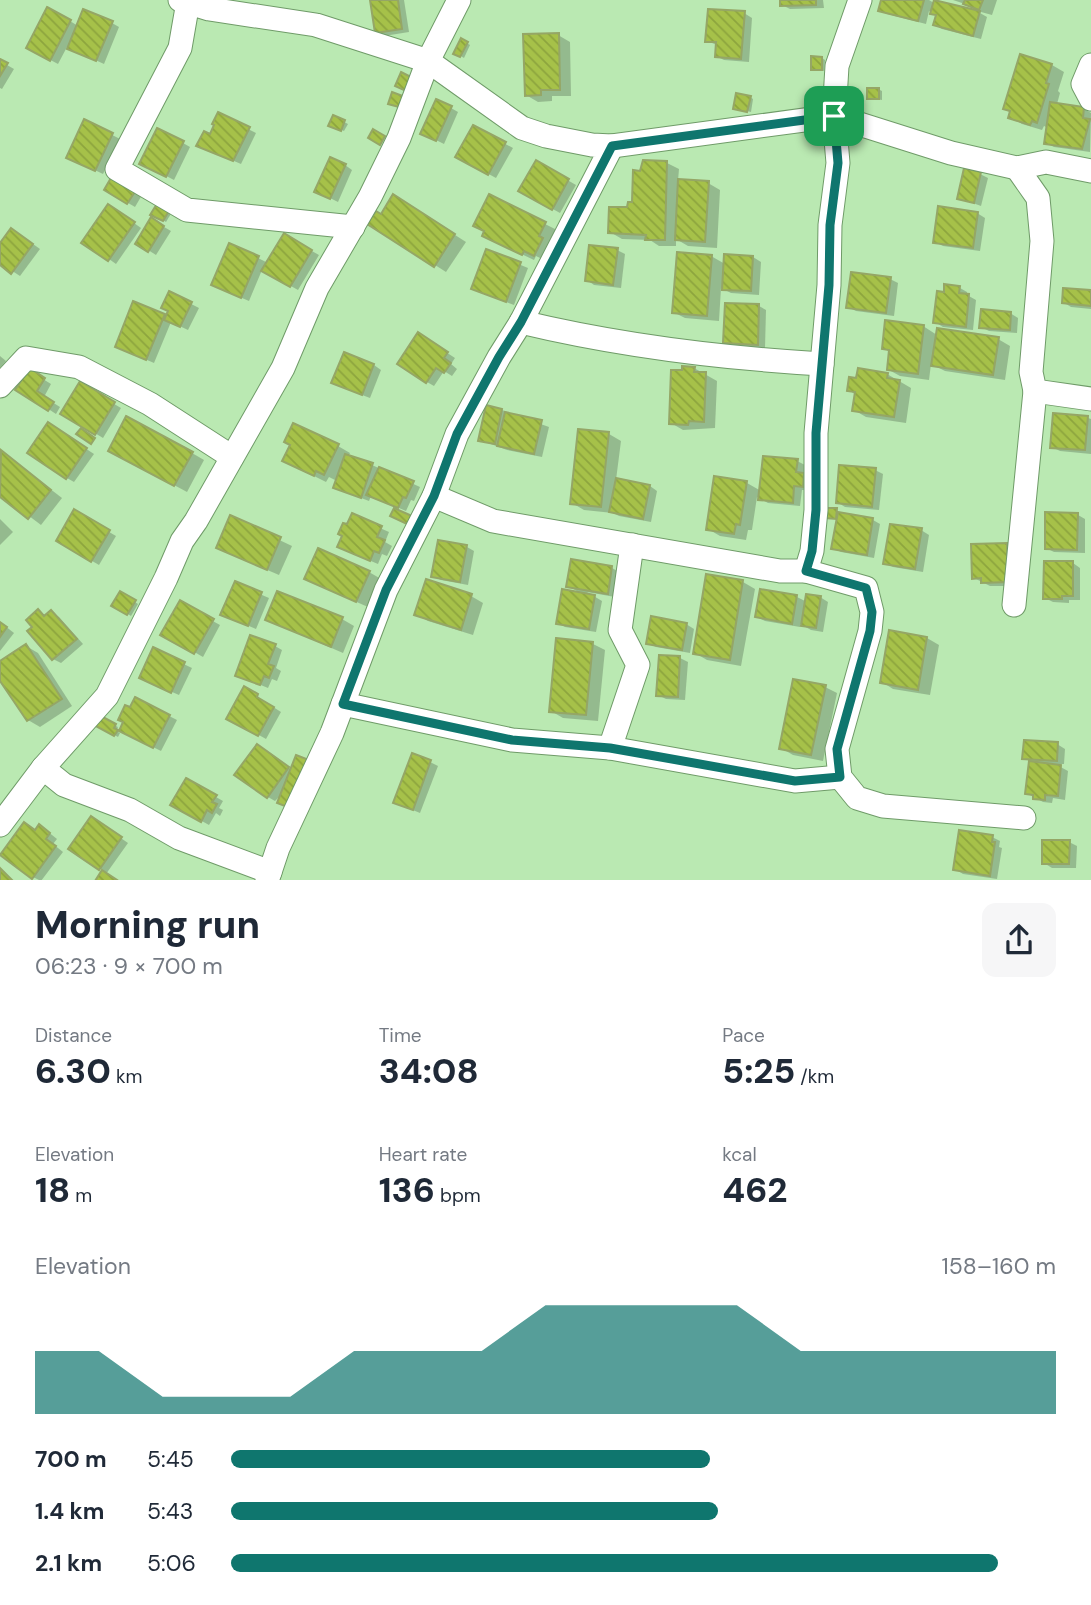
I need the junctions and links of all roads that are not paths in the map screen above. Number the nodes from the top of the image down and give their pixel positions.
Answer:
1 (459, 0) edge
2 (860, 0) edge
3 (184, 1) edge
4 (428, 61) junction
5 (1091, 65) edge
6 (1091, 99) edge
7 (834, 116) junction
8 (612, 146) junction
9 (1017, 168) junction
10 (1091, 171) edge
11 (353, 227) junction
12 (521, 322) junction
13 (822, 364) junction
14 (0, 386) edge
15 (1035, 391) junction
16 (1091, 399) edge
17 (232, 457) junction
18 (434, 496) junction
19 (632, 545) junction
20 (806, 571) junction
21 (1014, 605) dead end
22 (343, 704) junction
23 (610, 748) junction
24 (43, 768) junction
25 (840, 777) junction
26 (1024, 818) dead end
27 (0, 825) edge
28 (269, 876) edge

1 - 4 street
2 - 7 street
3 - 4 street
3 - 11 street
4 - 8 street
4 - 11 street
5 - 6 street
7 - 8 street
7 - 9 street
7 - 13 street
8 - 12 street
9 - 10 street
9 - 15 street
11 - 17 street
12 - 13 street
12 - 18 street
13 - 20 street
14 - 17 street
15 - 16 street
15 - 21 street
17 - 24 street
18 - 19 street
18 - 22 street
19 - 20 street
19 - 23 street
20 - 25 street
22 - 23 street
22 - 28 street
23 - 25 street
24 - 27 street
24 - 28 street
25 - 26 street

